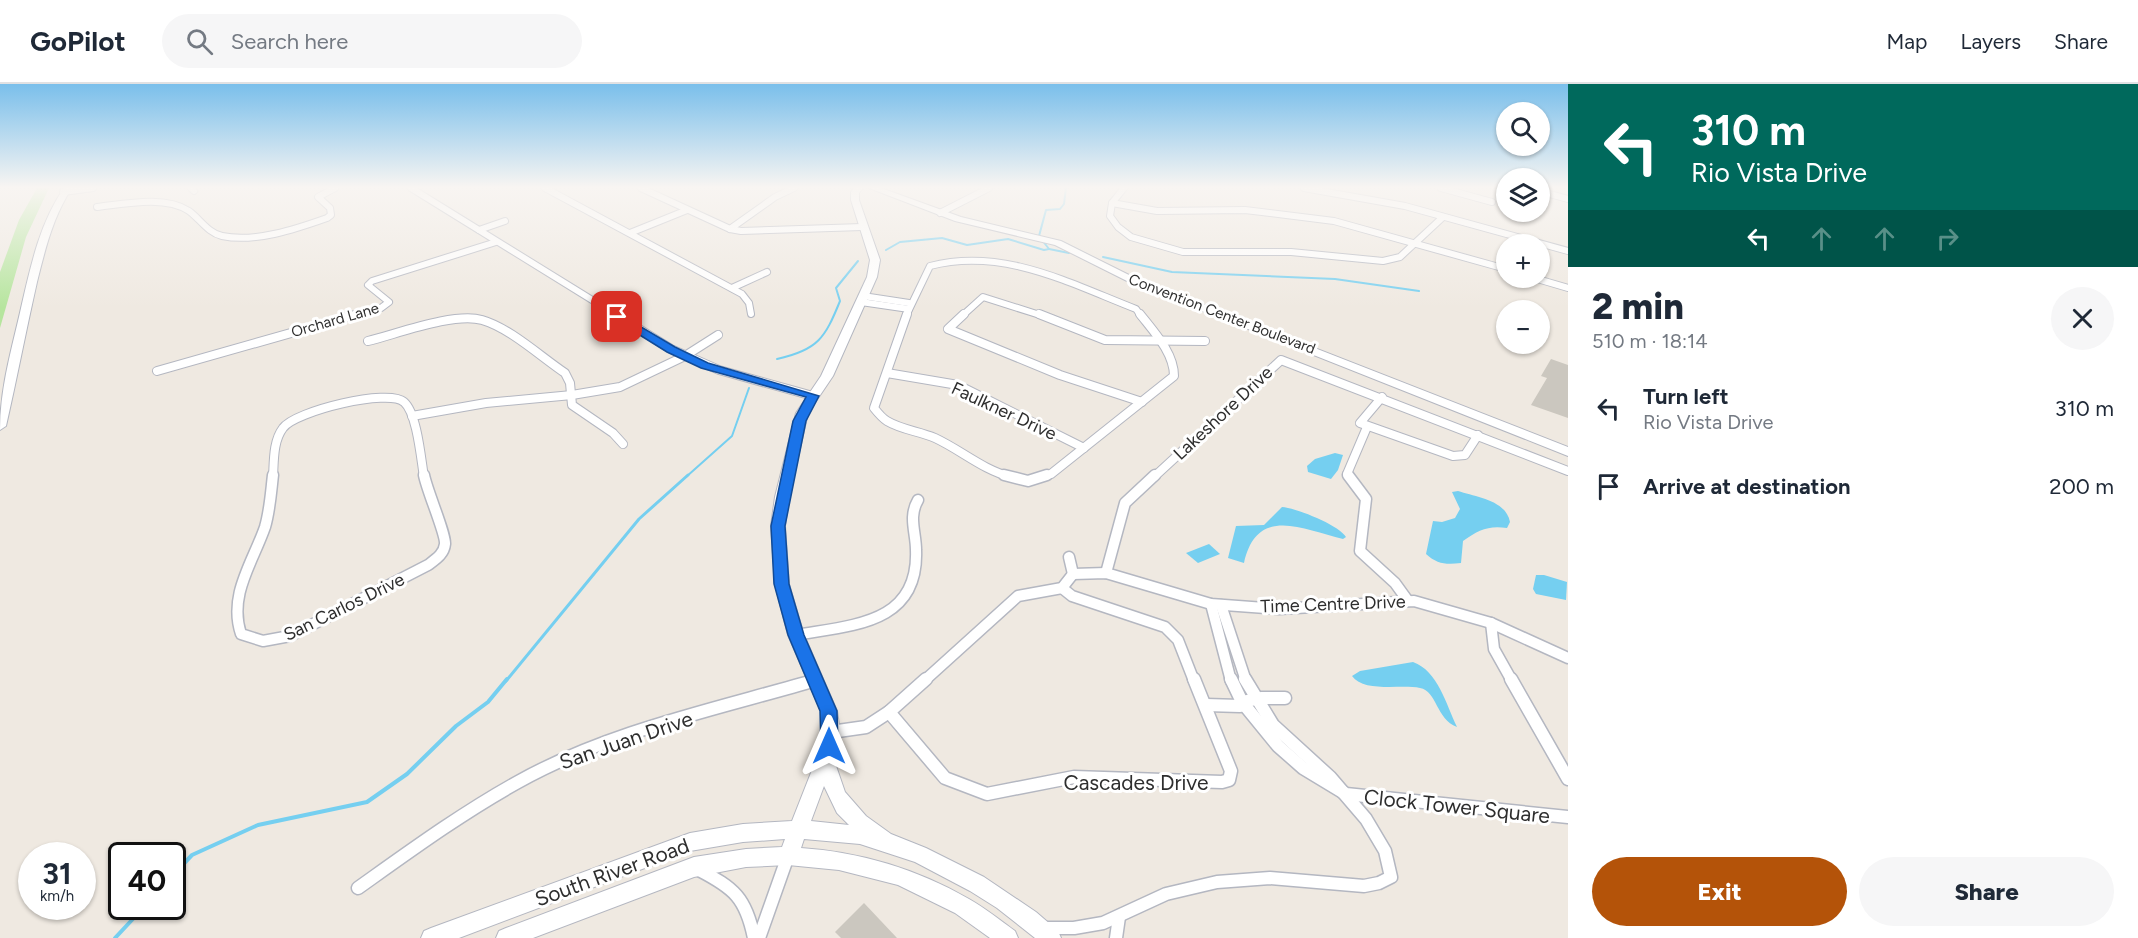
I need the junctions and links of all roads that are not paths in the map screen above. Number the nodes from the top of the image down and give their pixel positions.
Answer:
1 (862, 227) edge
2 (49, 228) edge
3 (207, 228) edge
4 (283, 228) edge
5 (475, 228) edge
6 (485, 228) edge
7 (620, 228) edge
8 (643, 228) edge
9 (844, 228) edge
10 (1001, 228) edge
11 (1119, 228) edge
12 (1364, 228) edge
13 (1431, 228) edge
14 (1483, 228) edge
15 (730, 229) edge
16 (478, 230) junction
17 (630, 233) junction
18 (496, 242) junction
19 (1415, 243) junction
20 (1568, 251) edge
21 (1496, 266) edge
22 (767, 272) dead end
23 (1550, 283) edge
24 (732, 288) junction
25 (1568, 288) edge
26 (862, 299) junction
27 (910, 306) junction
28 (751, 314) dead end
29 (718, 336) dead end
30 (1160, 340) junction
31 (368, 341) dead end
32 (1205, 341) dead end
33 (685, 356) junction
34 (157, 370) dead end
35 (886, 373) junction
36 (572, 395) junction
37 (813, 396) junction
38 (1382, 397) junction
39 (1142, 402) junction
40 (412, 416) junction
41 (0, 426) edge
42 (1367, 427) junction
43 (1478, 435) junction
44 (623, 444) dead end
45 (1084, 448) junction
46 (1568, 452) edge
47 (1568, 471) edge
48 (918, 500) dead end
49 (1069, 557) dead end
50 (1106, 573) junction
51 (1073, 574) junction
52 (1062, 588) junction
53 (1408, 601) junction
54 (1216, 605) junction
55 (1491, 623) junction
56 (796, 635) junction
57 (1568, 658) edge
58 (816, 680) junction
59 (1285, 698) dead end
60 (1255, 699) junction
61 (1242, 702) junction
62 (1206, 705) junction
63 (889, 712) junction
64 (831, 732) junction
65 (825, 760) junction
66 (1568, 780) edge
67 (1346, 794) junction
68 (1568, 817) edge
69 (797, 832) junction
70 (900, 849) junction
71 (788, 856) junction
72 (694, 867) junction
73 (358, 888) dead end
74 (1119, 917) junction
75 (1045, 933) edge
76 (431, 938) edge
77 (506, 938) edge
78 (754, 938) edge
79 (759, 938) edge
80 (1008, 938) edge
81 (1116, 938) edge

1 - 26 street
2 - 41 street
3 - 4 street
5 - 16 street
6 - 16 street
7 - 17 street
8 - 17 street
9 - 15 street
10 - 46 street, Convention Center Boulevard
11 - 19 street
12 - 19 street
13 - 19 street
14 - 20 street
16 - 18 street
17 - 24 street
18 - 33 street
18 - 34 street, Orchard Lane
19 - 21 street
22 - 24 street
23 - 25 street
24 - 28 street
26 - 27 street
26 - 37 street
27 - 30 street
27 - 35 street
29 - 33 street
30 - 32 street
30 - 39 street
30 - 39 street
31 - 36 street
33 - 36 street
33 - 37 street
35 - 45 street, Faulkner Drive
35 - 45 street
36 - 40 street
36 - 44 street
37 - 56 street
38 - 42 street
38 - 43 street, Lakeshore Drive
38 - 50 street, Lakeshore Drive
39 - 45 street
40 - 40 street, San Carlos Drive
42 - 43 street
42 - 53 street
43 - 47 street, Lakeshore Drive
48 - 56 street
49 - 51 street
50 - 51 street, Time Centre Drive
50 - 54 street, Time Centre Drive
51 - 52 street
52 - 62 street, Cascades Drive
52 - 63 street
53 - 54 street, Time Centre Drive
53 - 55 street, Time Centre Drive
54 - 60 street, Clock Tower Square
54 - 61 street, Clock Tower Square
55 - 57 street, Time Centre Drive
55 - 66 street
56 - 58 street
58 - 64 street
58 - 73 street, San Juan Drive
59 - 60 street
60 - 61 street
60 - 67 street, Clock Tower Square
61 - 62 street
61 - 67 street, Clock Tower Square
62 - 63 street, Cascades Drive
63 - 64 street
64 - 65 street
65 - 69 street
65 - 70 street
67 - 68 street, Clock Tower Square
67 - 74 street
69 - 70 street, South River Road
69 - 71 street
69 - 76 street, South River Road
70 - 75 street
71 - 72 street, South River Road
71 - 79 street
71 - 80 street, South River Road
72 - 77 street, South River Road
72 - 78 street
74 - 75 street
74 - 81 street

